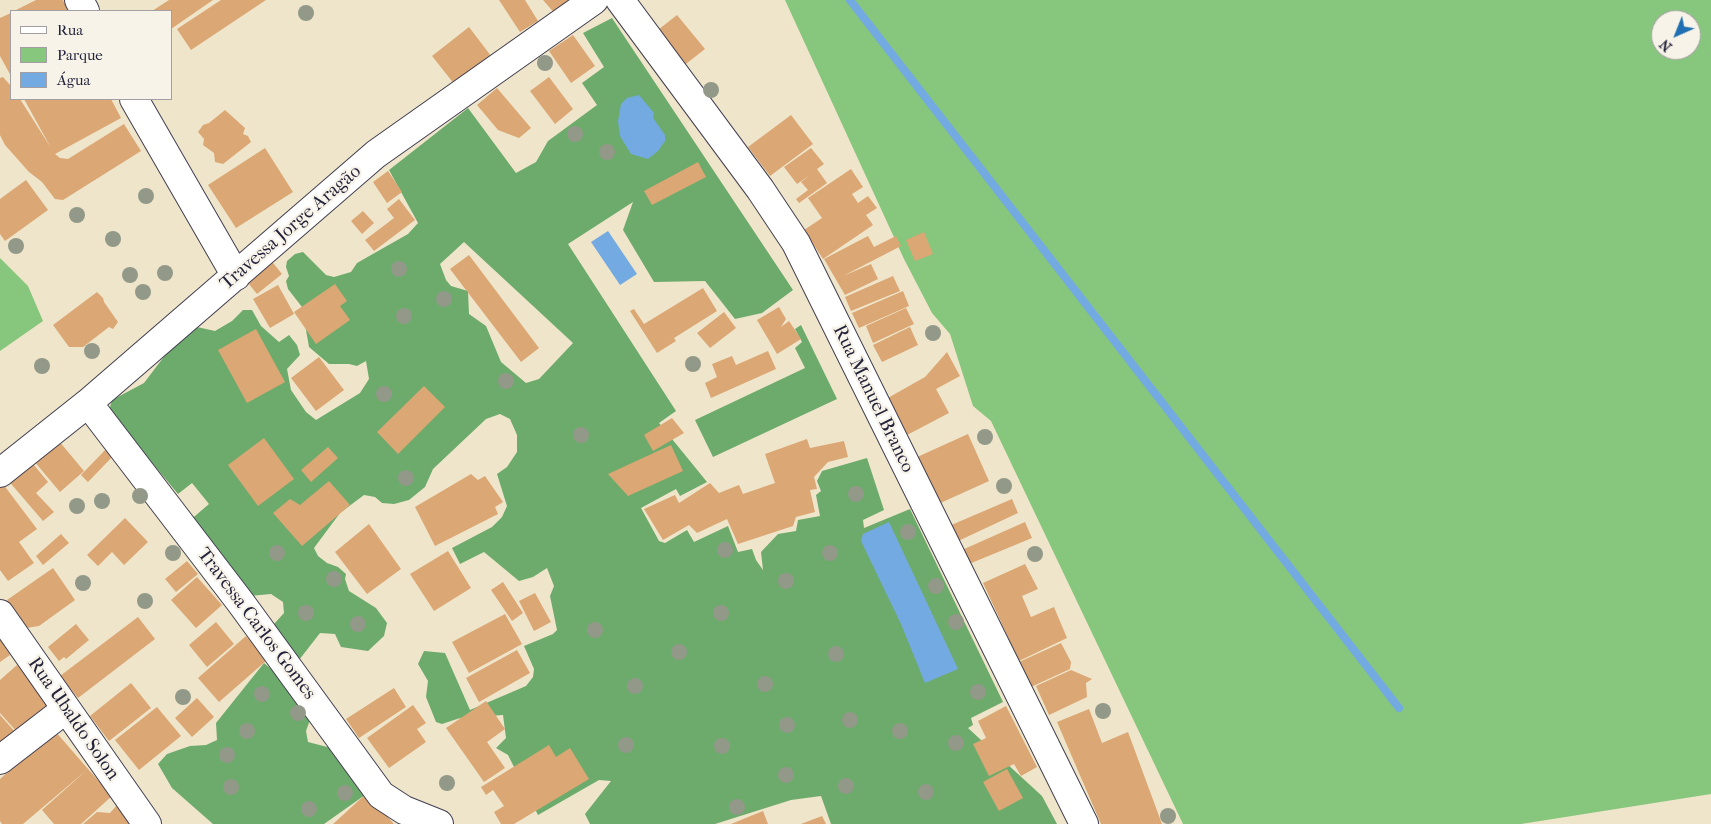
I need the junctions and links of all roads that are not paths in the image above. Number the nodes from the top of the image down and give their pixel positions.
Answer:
1 (594, 0) edge
2 (620, 0) edge
3 (135, 100) edge
4 (236, 276) junction
5 (88, 403) junction
6 (0, 473) edge
7 (0, 614) edge
8 (66, 709) junction
9 (0, 760) edge
10 (147, 824) edge
11 (439, 824) edge
12 (1084, 824) edge

1 - 4 street, Travessa Jorge Aragão
2 - 12 street, Rua Manuel Branco
3 - 4 street
4 - 5 street, Travessa Jorge Aragão
5 - 6 street, Travessa Jorge Aragão
5 - 11 street, Travessa Carlos Gomes
7 - 8 street, Rua Ubaldo Solon
8 - 9 street
8 - 10 street, Rua Ubaldo Solon

